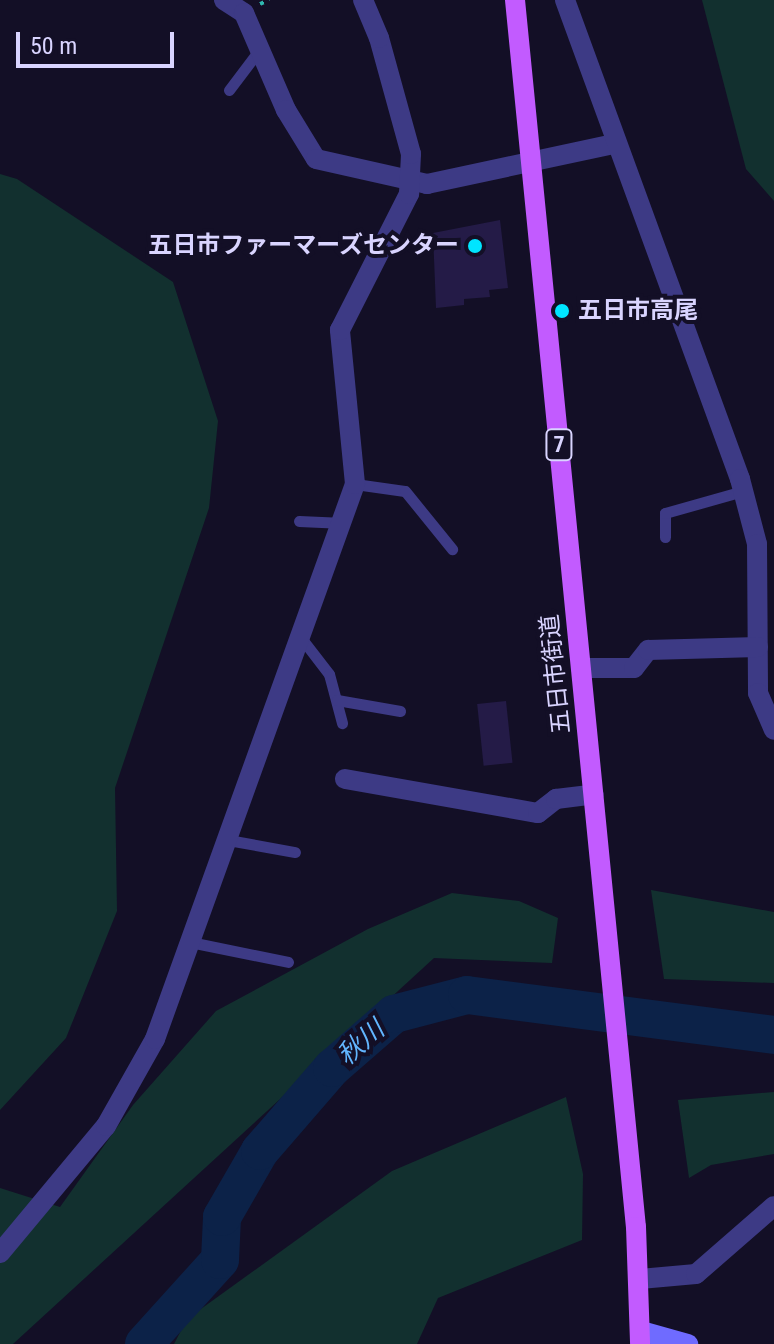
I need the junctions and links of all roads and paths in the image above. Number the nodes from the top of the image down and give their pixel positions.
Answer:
1 (224, 0) edge
2 (363, 0) edge
3 (515, 0) edge
4 (565, 0) edge
5 (261, 48) junction
6 (229, 90) dead end
7 (614, 144) junction
8 (531, 164) junction
9 (410, 180) junction
10 (355, 484) junction
11 (743, 491) junction
12 (299, 521) dead end
13 (344, 523) junction
14 (665, 537) dead end
15 (452, 549) dead end
16 (302, 639) junction
17 (758, 647) junction
18 (581, 668) junction
19 (337, 700) junction
20 (400, 711) dead end
21 (342, 723) dead end
22 (774, 730) edge
23 (345, 779) dead end
24 (594, 794) junction
25 (228, 840) junction
26 (295, 852) dead end
27 (190, 942) junction
28 (288, 962) dead end
29 (774, 1206) edge
30 (0, 1253) edge
31 (640, 1279) junction
32 (640, 1338) edge
33 (688, 1344) edge

1 - 5 street
2 - 9 street
3 - 8 main road, 五日市街道 / 7
4 - 7 street
5 - 6 lane
5 - 9 street
7 - 8 street
7 - 11 street
8 - 9 street
8 - 18 main road, 五日市街道 / 7
9 - 10 street
10 - 13 street
10 - 15 lane
11 - 14 lane
11 - 17 street
12 - 13 lane
13 - 16 street
16 - 19 lane
16 - 25 street
17 - 18 street
17 - 22 street
18 - 24 main road, 五日市街道 / 7
19 - 20 lane
19 - 21 lane
23 - 24 street
24 - 31 main road, 五日市街道 / 7
25 - 26 lane
25 - 27 street
27 - 28 lane
27 - 30 street
29 - 31 street
31 - 32 main road, 五日市街道 / 7
32 - 33 main road

